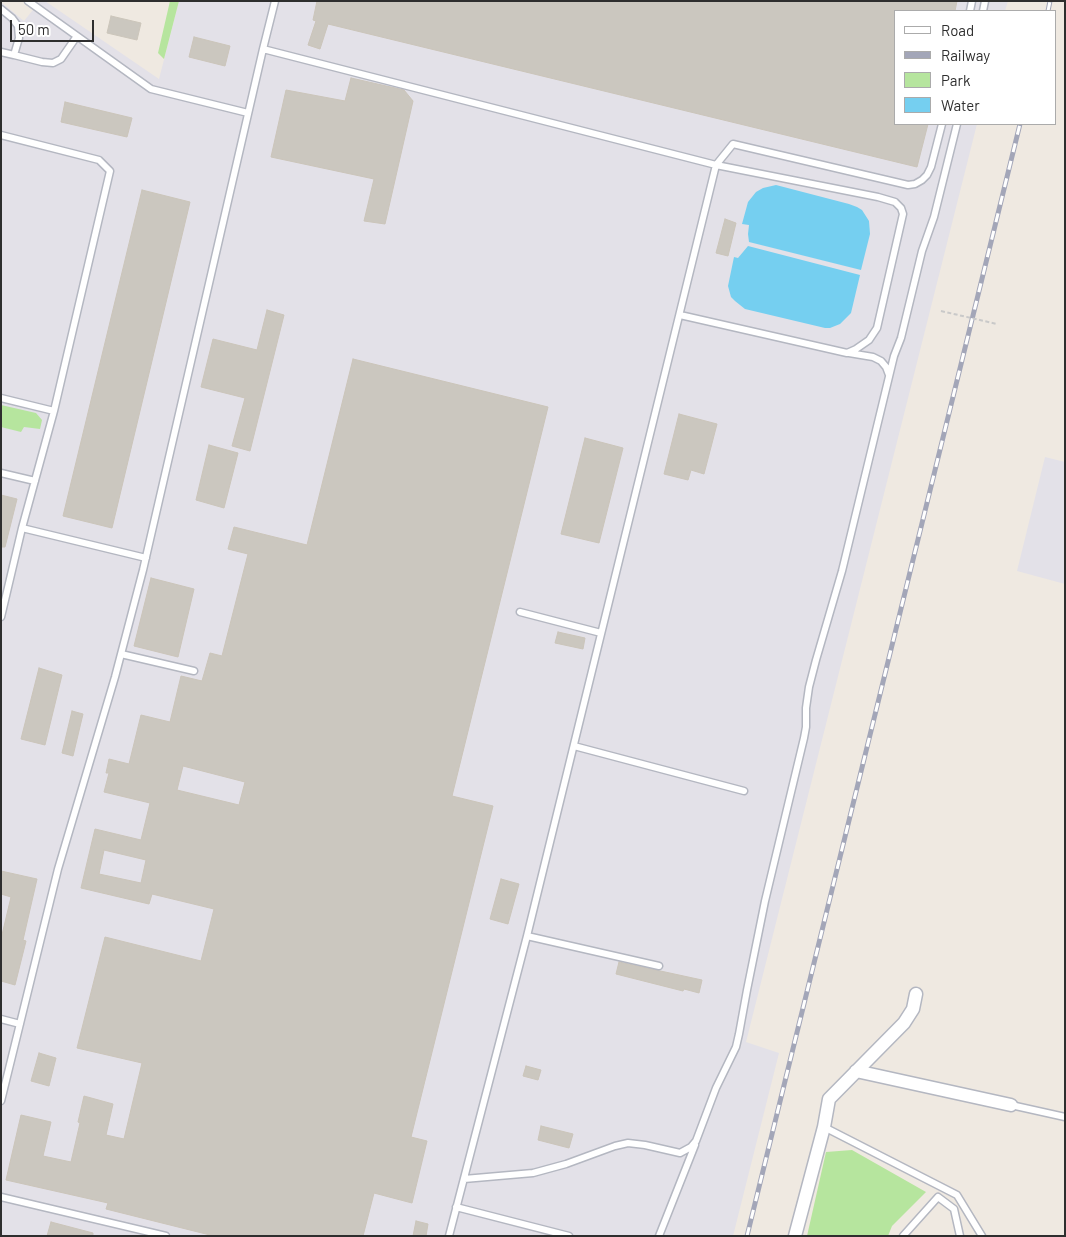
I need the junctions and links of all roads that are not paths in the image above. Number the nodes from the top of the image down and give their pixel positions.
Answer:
1 (28, 1) edge
2 (275, 1) edge
3 (1, 9) edge
4 (77, 36) junction
5 (263, 49) junction
6 (1, 52) edge
7 (14, 55) junction
8 (248, 113) junction
9 (942, 125) edge
10 (957, 125) edge
11 (1, 135) edge
12 (716, 165) junction
13 (680, 314) junction
14 (848, 352) junction
15 (889, 376) junction
16 (1, 398) edge
17 (54, 411) junction
18 (1, 473) edge
19 (35, 481) junction
20 (22, 528) junction
21 (146, 558) junction
22 (520, 612) dead end
23 (1, 617) edge
24 (602, 633) junction
25 (121, 654) junction
26 (194, 671) dead end
27 (574, 746) junction
28 (744, 791) dead end
29 (527, 936) junction
30 (659, 966) dead end
31 (916, 994) dead end
32 (1, 1019) edge
33 (20, 1024) junction
34 (856, 1071) junction
35 (1, 1101) edge
36 (1011, 1105) joint
37 (1065, 1116) edge
38 (824, 1127) junction
39 (696, 1141) junction
40 (464, 1179) junction
41 (936, 1184) junction
42 (1, 1197) edge
43 (944, 1201) junction
44 (456, 1208) junction
45 (166, 1236) edge
46 (449, 1236) edge
47 (569, 1236) edge
48 (659, 1236) edge
49 (795, 1236) edge
50 (903, 1236) edge
51 (960, 1236) edge
52 (982, 1236) edge

1 - 4 lane
2 - 5 lane
3 - 7 lane
4 - 7 lane
4 - 8 lane
5 - 8 lane
5 - 12 lane
6 - 7 lane
8 - 21 lane
9 - 12 lane
10 - 15 lane
11 - 17 lane
12 - 13 lane
12 - 14 lane
13 - 14 lane
13 - 24 lane
14 - 15 lane
15 - 39 lane
16 - 17 lane
17 - 19 lane
18 - 19 lane
19 - 20 lane
20 - 21 lane
20 - 23 lane
21 - 25 lane
22 - 24 lane
24 - 27 lane
25 - 26 lane
25 - 33 lane
27 - 28 lane
27 - 29 lane
29 - 30 lane
29 - 40 lane
31 - 34 street
32 - 33 lane
33 - 35 lane
34 - 36 street
34 - 38 street
36 - 37 lane
38 - 41 lane
38 - 49 street
39 - 40 lane
39 - 48 lane
40 - 44 lane
41 - 43 lane
41 - 52 lane
42 - 45 lane
43 - 50 lane
43 - 51 lane
44 - 46 lane
44 - 47 lane

